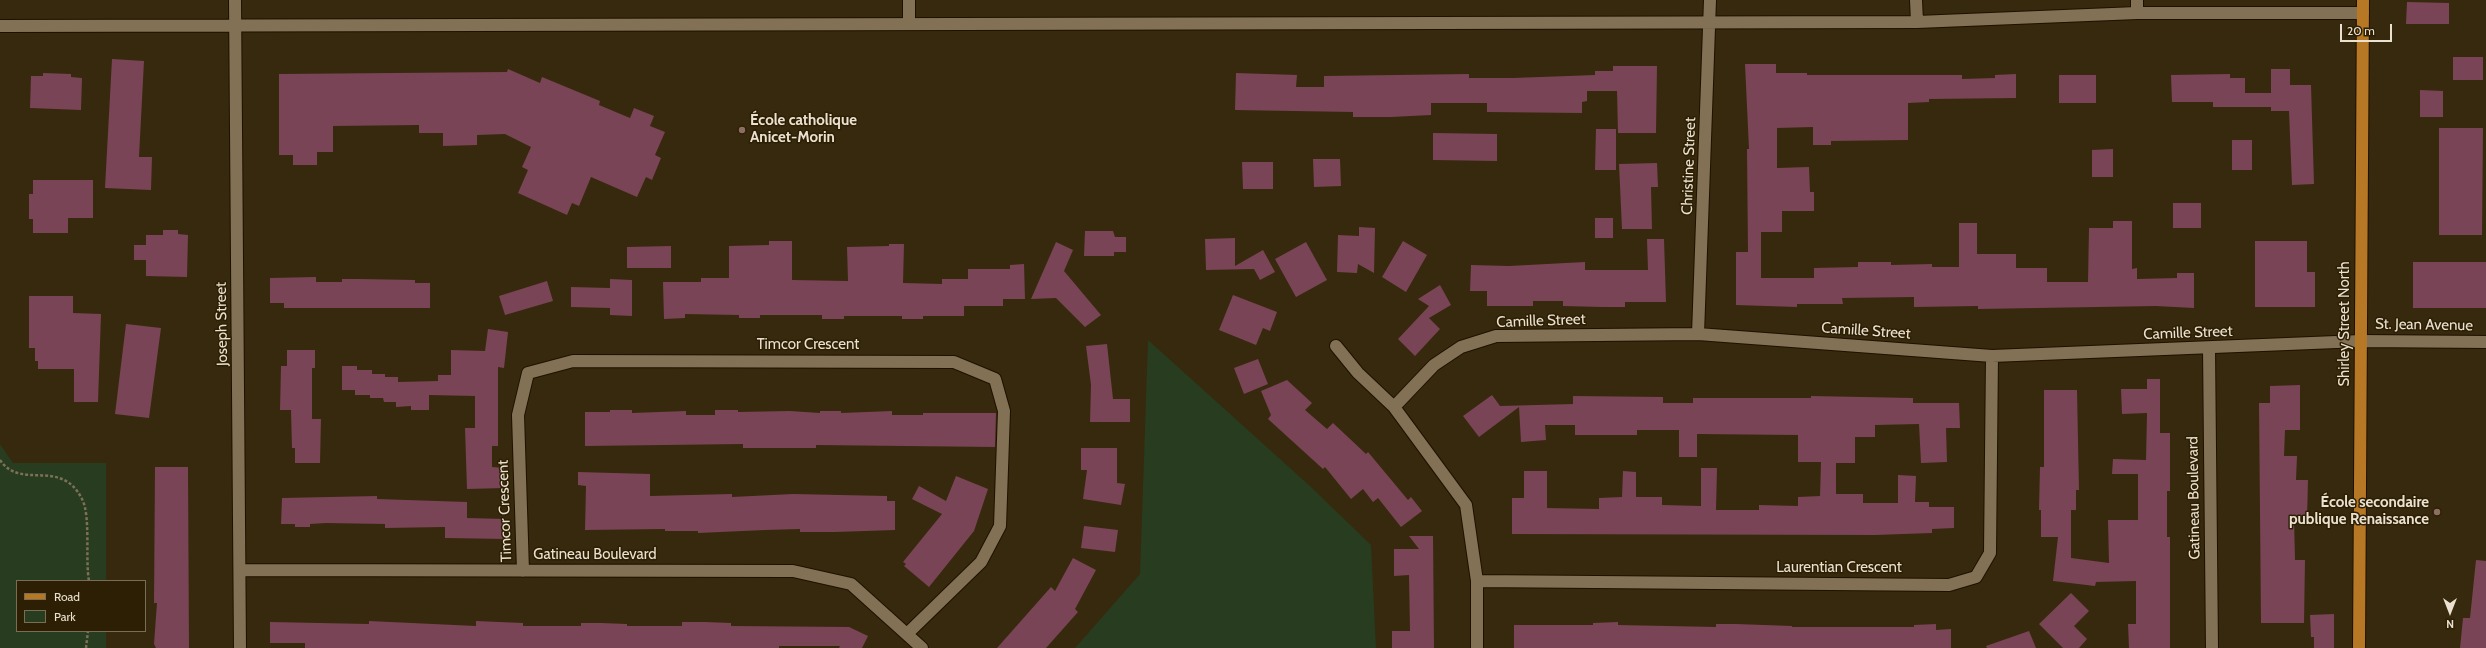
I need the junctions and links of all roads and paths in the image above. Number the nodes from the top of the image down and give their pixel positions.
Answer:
1 (235, 0) edge
2 (909, 0) edge
3 (1710, 0) edge
4 (1916, 0) edge
5 (2137, 0) edge
6 (2363, 0) edge
7 (2137, 13) junction
8 (2363, 13) junction
9 (1917, 22) junction
10 (1710, 23) junction
11 (909, 24) junction
12 (235, 25) junction
13 (0, 26) edge
14 (1698, 334) junction
15 (2361, 341) junction
16 (2486, 342) edge
17 (1336, 346) dead end
18 (2209, 348) junction
19 (1992, 356) junction
20 (1394, 407) junction
21 (0, 460) edge
22 (241, 570) junction
23 (523, 571) junction
24 (89, 580) edge
25 (1477, 581) junction
26 (88, 632) edge
27 (908, 633) junction
28 (86, 648) edge
29 (240, 648) edge
30 (922, 648) edge
31 (1477, 648) edge
32 (2212, 648) edge
33 (2359, 648) edge

1 - 12 street, Joseph Street
2 - 11 street
3 - 10 street, Christine Street
4 - 9 street
5 - 7 street
6 - 8 main road, Shirley Street North
7 - 8 street
7 - 9 street
8 - 15 main road, Shirley Street North
9 - 10 street
10 - 11 street
10 - 14 street, Christine Street
11 - 12 street
12 - 13 street
12 - 22 street, Joseph Street
14 - 19 street, Camille Street
14 - 20 street, Camille Street
15 - 16 street, St. Jean Avenue
15 - 18 street, Camille Street
15 - 33 main road, Shirley Street North
17 - 20 street
18 - 19 street, Camille Street
18 - 32 street, Gatineau Boulevard
19 - 25 street, Laurentian Crescent
20 - 25 street
21 - 24 path
22 - 23 street, Gatineau Boulevard
22 - 29 street, Joseph Street
23 - 27 street, Gatineau Boulevard
23 - 27 street, Timcor Crescent
25 - 31 street
26 - 28 path
27 - 30 street, Gatineau Boulevard

